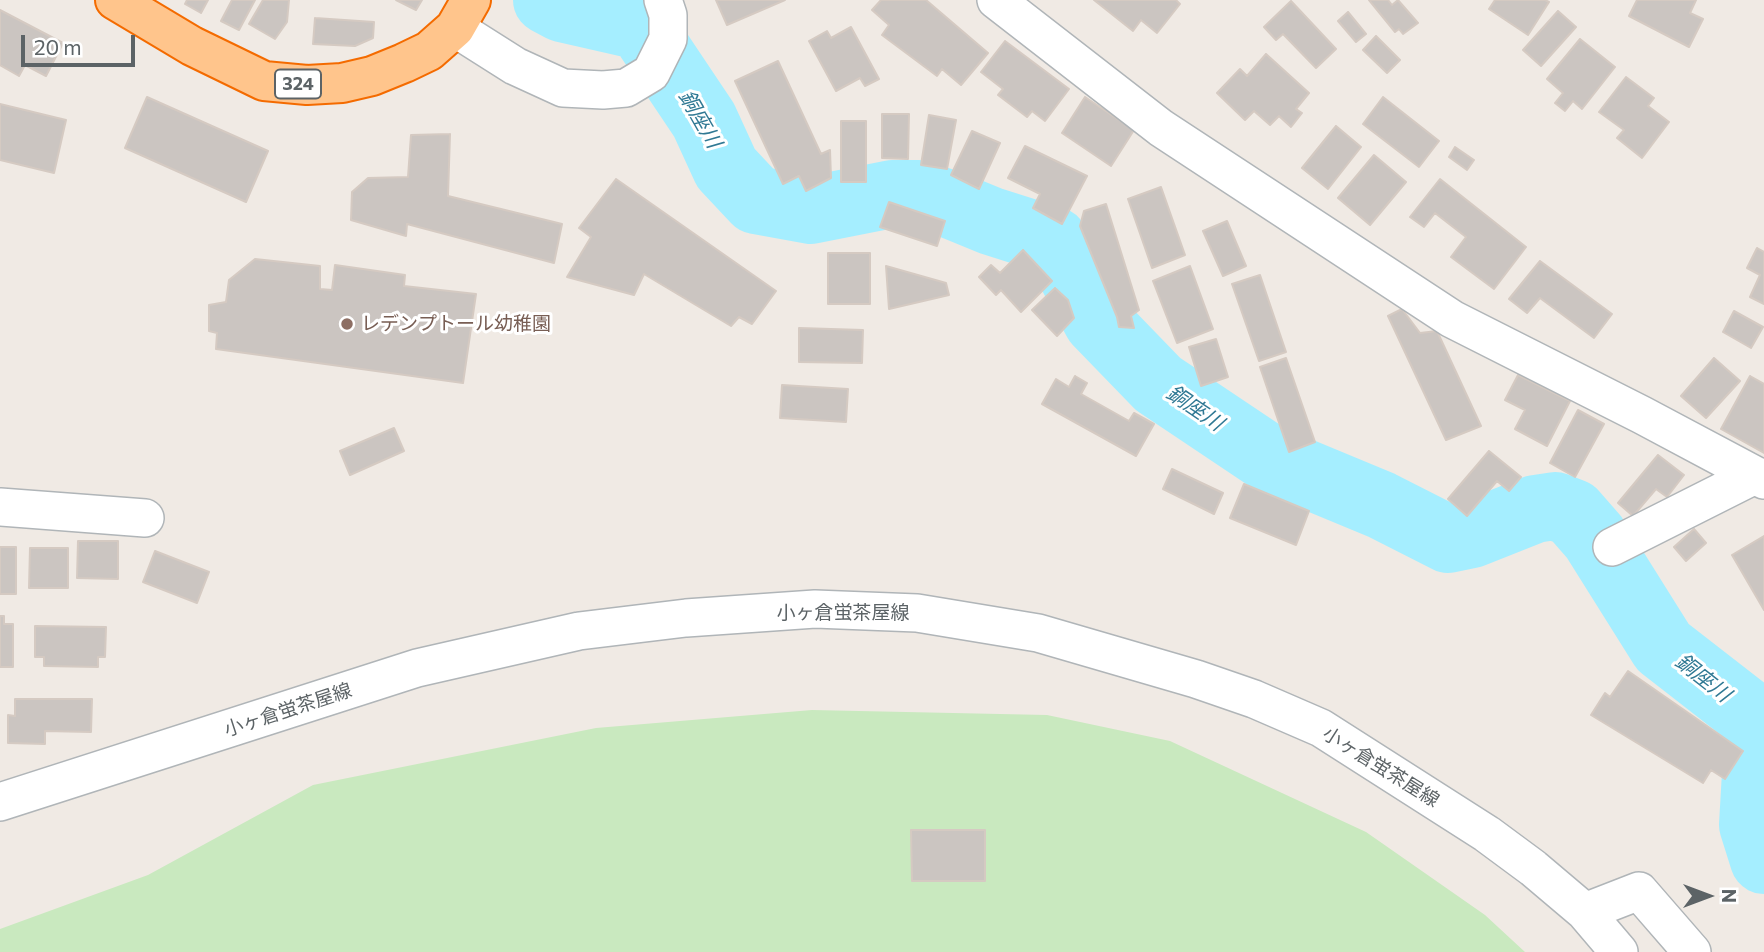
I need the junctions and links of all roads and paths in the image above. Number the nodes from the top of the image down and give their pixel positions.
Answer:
1 (115, 0) edge
2 (663, 0) edge
3 (996, 0) edge
4 (463, 14) edge
5 (1760, 477) edge
6 (0, 507) edge
7 (145, 518) dead end
8 (1612, 547) dead end
9 (0, 802) edge
10 (1585, 912) junction
11 (1619, 952) edge
12 (1692, 952) edge

1 - 4 highway, 324
2 - 4 street
3 - 5 street
5 - 8 street
6 - 7 street
9 - 10 street, 小ヶ倉蛍茶屋線
10 - 11 street, 小ヶ倉蛍茶屋線
10 - 12 street

